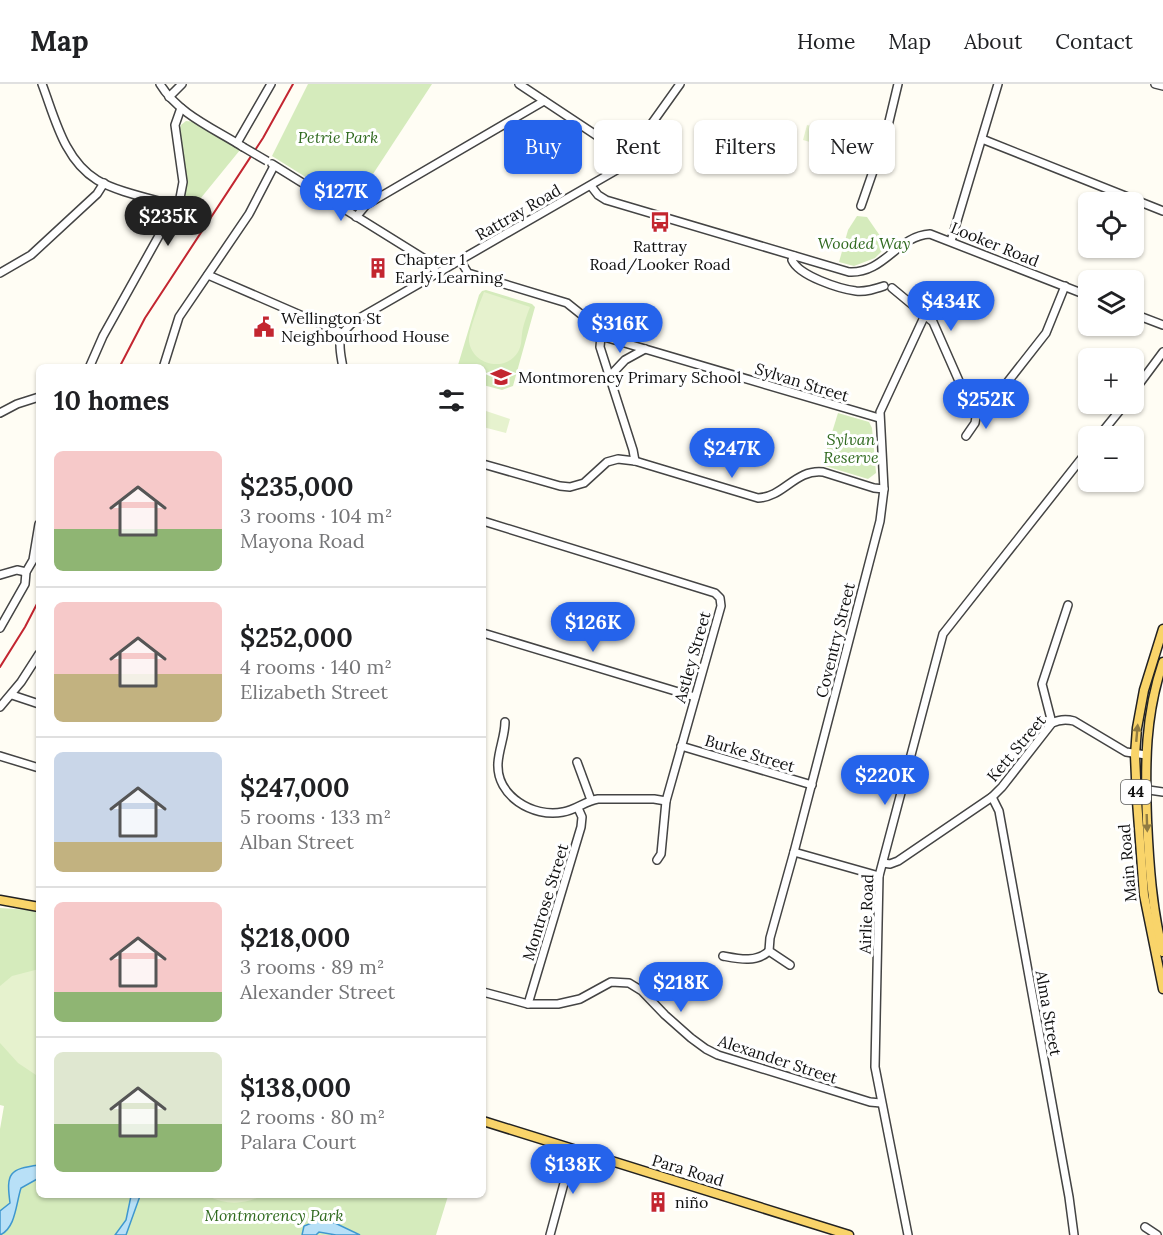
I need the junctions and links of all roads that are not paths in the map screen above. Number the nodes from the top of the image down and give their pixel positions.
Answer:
1 (42, 84) edge
2 (160, 84) edge
3 (182, 84) edge
4 (271, 84) edge
5 (519, 84) edge
6 (680, 84) edge
7 (898, 84) edge
8 (998, 84) edge
9 (1155, 84) edge
10 (1163, 86) edge
11 (169, 97) junction
12 (544, 101) junction
13 (181, 108) junction
14 (655, 120) edge
15 (594, 133) edge
16 (982, 139) junction
17 (240, 145) junction
18 (274, 166) junction
19 (610, 174) edge
20 (104, 183) junction
21 (591, 186) junction
22 (176, 206) junction
23 (861, 206) dead end
24 (1163, 211) edge
25 (356, 217) junction
26 (951, 241) junction
27 (794, 256) junction
28 (460, 260) junction
29 (0, 273) edge
30 (437, 273) junction
31 (208, 275) junction
32 (884, 286) dead end
33 (1065, 286) junction
34 (892, 288) dead end
35 (1078, 291) edge
36 (924, 315) junction
37 (1144, 318) edge
38 (1163, 325) edge
39 (342, 333) junction
40 (601, 336) junction
41 (645, 349) junction
42 (1163, 352) edge
43 (91, 364) edge
44 (164, 364) edge
45 (342, 364) edge
46 (609, 377) junction
47 (1144, 378) edge
48 (36, 398) edge
49 (977, 411) junction
50 (0, 413) edge
51 (1117, 414) edge
52 (879, 418) junction
53 (1107, 426) edge
54 (966, 436) dead end
55 (635, 461) junction
56 (1078, 463) edge
57 (486, 465) edge
58 (884, 489) junction
59 (486, 522) edge
60 (36, 542) edge
61 (26, 572) junction
62 (0, 575) edge
63 (1068, 605) dead end
64 (0, 628) edge
65 (1163, 629) edge
66 (486, 634) edge
67 (36, 659) edge
68 (1163, 662) edge
69 (12, 695) junction
70 (695, 697) junction
71 (36, 703) edge
72 (0, 707) edge
73 (505, 722) dead end
74 (1052, 723) junction
75 (681, 746) junction
76 (1135, 755) junction
77 (1146, 755) junction
78 (0, 756) edge
79 (578, 762) dead end
80 (36, 767) edge
81 (812, 785) junction
82 (1136, 789) junction
83 (1146, 789) junction
84 (1163, 792) edge
85 (992, 797) junction
86 (591, 800) junction
87 (666, 801) junction
88 (578, 808) junction
89 (795, 852) junction
90 (657, 860) dead end
91 (883, 863) junction
92 (879, 876) junction
93 (0, 900) edge
94 (36, 906) edge
95 (769, 951) junction
96 (1163, 952) edge
97 (723, 956) dead end
98 (790, 965) dead end
99 (1163, 989) edge
100 (486, 993) edge
101 (528, 1004) junction
102 (881, 1102) junction
103 (486, 1122) edge
104 (573, 1150) junction
105 (1145, 1227) dead end
106 (550, 1235) edge
107 (849, 1235) edge
108 (909, 1235) edge
109 (1074, 1235) edge
110 (1157, 1235) edge

1 - 20 street
2 - 11 street
3 - 11 street
4 - 17 street
5 - 12 street
6 - 14 street, Rattray Road
7 - 23 street
8 - 16 street
9 - 10 street
11 - 13 street
12 - 15 street
12 - 25 street
13 - 17 street
13 - 22 street
16 - 24 street
16 - 26 street
17 - 18 street, bridge
18 - 25 street
18 - 31 street
19 - 21 street, Rattray Road
20 - 22 street
20 - 29 street
21 - 27 street, Looker Road
21 - 28 street, Rattray Road
22 - 43 street
25 - 30 street
26 - 27 street, Looker Road
26 - 33 street, Looker Road
27 - 32 street, Looker Road
28 - 30 street, Rattray Road
28 - 40 street
30 - 39 street, Rattray Road
31 - 39 street
31 - 44 street
33 - 35 street, Looker Road
33 - 49 street
34 - 36 street
36 - 49 street
36 - 52 street, Coventry Street
37 - 38 street
39 - 45 street
40 - 41 street, Sylvan Street
40 - 46 street
41 - 46 street
41 - 52 street, Sylvan Street
42 - 47 street
46 - 55 street
48 - 50 street
49 - 54 street
51 - 53 street
52 - 58 street, Coventry Street
55 - 57 street
55 - 58 street
56 - 91 street, Airlie Road
58 - 81 street, Coventry Street
59 - 70 street, Astley Street
60 - 61 street
61 - 62 street
61 - 64 street
63 - 74 street
76 -> 65 main road, Main Road / 44
66 - 70 street
67 - 69 street
68 - 77 main road, Main Road / 44
69 - 71 street
69 - 72 street
70 - 75 street, Astley Street
73 - 88 street
74 - 76 street, Kett Street
74 - 85 street, Kett Street
75 - 81 street, Burke Street
75 - 87 street, Astley Street
76 - 77 street, Kett Street
76 - 82 main road, Main Road / 44
77 - 83 main road, Main Road / 44
78 - 80 street
79 - 86 street
81 - 89 street, Coventry Street
82 - 83 street
82 - 99 main road, Main Road / 44
83 - 84 street
83 -> 96 main road, Main Road / 44
85 - 91 street, Kett Street
85 - 109 street, Alma Street
86 - 87 street
86 - 88 street
87 - 90 street, Astley Street
88 - 101 street, Montrose Street
89 - 92 street
89 - 95 street, Coventry Street
91 - 92 street, Airlie Road
92 - 102 street, Airlie Road
93 - 94 main road
95 - 97 street
95 - 98 street
100 - 101 street, Alexander Street
101 - 102 street, Alexander Street
102 - 108 street, Airlie Road
103 - 104 main road, Para Road
104 - 106 street
104 - 107 main road, Para Road
105 - 110 street

